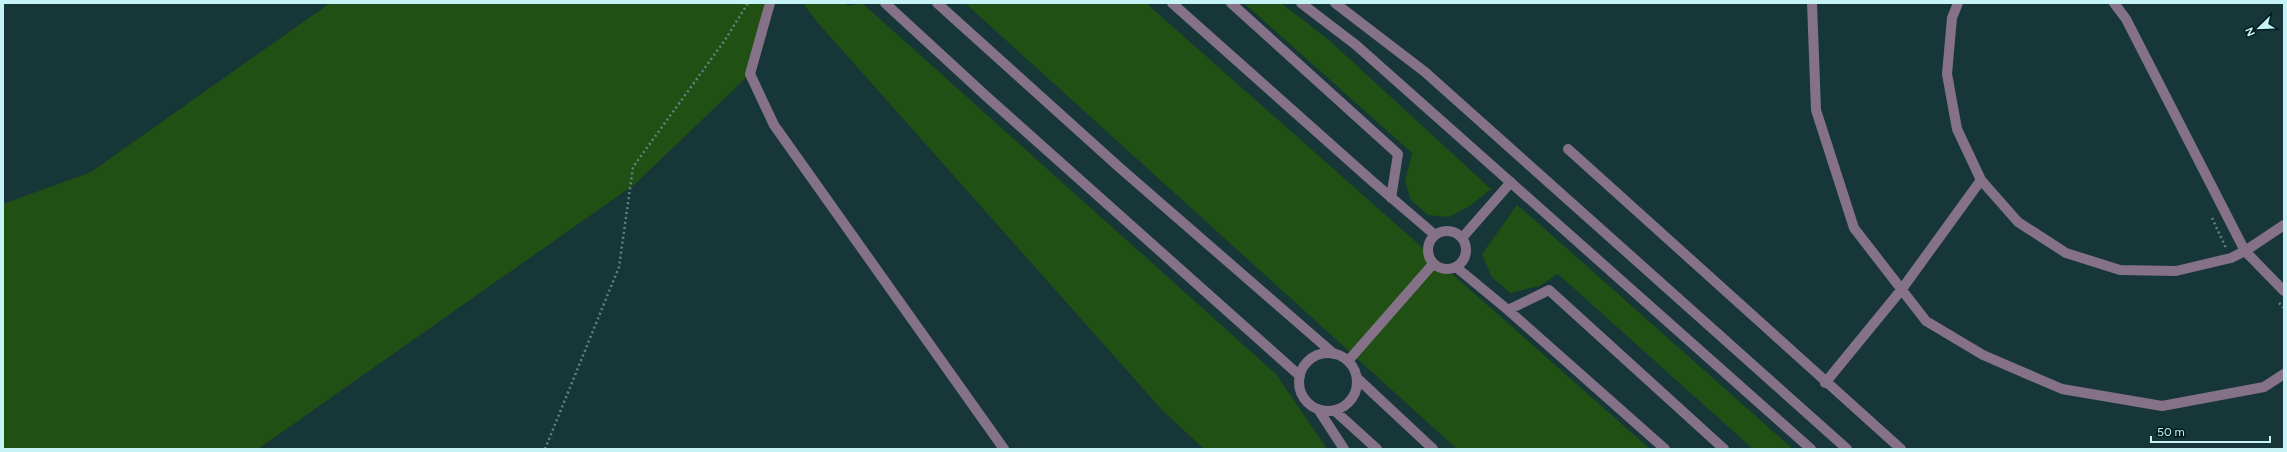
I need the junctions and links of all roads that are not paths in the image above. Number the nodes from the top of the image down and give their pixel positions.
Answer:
1 (770, 3) edge
2 (885, 3) edge
3 (937, 3) edge
4 (1172, 3) edge
5 (1231, 3) edge
6 (1301, 3) edge
7 (1335, 3) edge
8 (1812, 3) edge
9 (1958, 3) edge
10 (2114, 3) edge
11 (1568, 149) dead end
12 (1981, 180) junction
13 (1511, 182) junction
14 (1391, 198) junction
15 (2284, 225) edge
16 (1435, 235) junction
17 (1462, 238) junction
18 (2246, 251) junction
19 (1434, 264) junction
20 (1456, 267) junction
21 (1902, 289) junction
22 (2284, 291) edge
23 (1508, 310) junction
24 (1334, 354) junction
25 (1348, 361) junction
26 (2284, 374) edge
27 (1300, 376) junction
28 (1357, 378) junction
29 (1825, 383) junction
30 (1318, 409) junction
31 (1335, 411) junction
32 (1004, 449) edge
33 (1344, 449) edge
34 (1377, 449) edge
35 (1434, 449) edge
36 (1665, 449) edge
37 (1724, 449) edge
38 (1811, 449) edge
39 (1847, 449) edge
40 (1901, 449) edge

1 - 32 street
2 - 27 street
3 - 24 street
4 - 14 street
5 - 14 street
6 - 13 street
7 - 39 street
8 - 21 street
9 - 12 street
10 - 18 street
11 - 29 street
12 - 18 street
12 - 21 street
13 - 17 street
13 - 38 street
14 - 16 street
15 - 18 street
16 - 17 street
16 - 19 street
17 - 20 street
18 - 22 street
19 - 20 street
19 - 25 street
20 - 23 street
21 - 26 street
21 - 29 street
23 - 36 street
23 - 37 street
24 - 25 street
24 - 27 street
25 - 28 street
27 - 30 street
28 - 31 street
28 - 35 street
29 - 40 street
30 - 31 street
30 - 33 street
31 - 34 street

